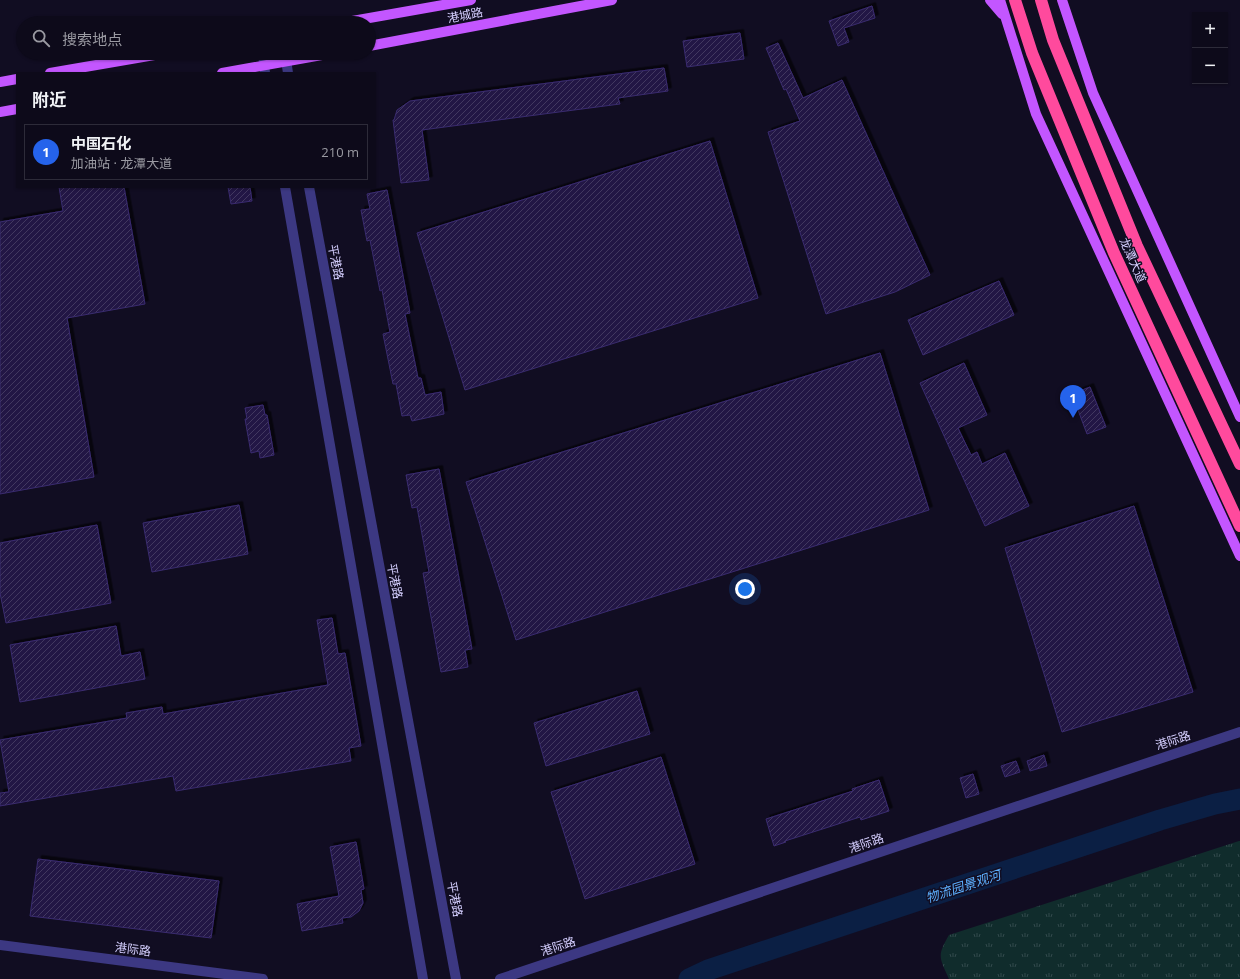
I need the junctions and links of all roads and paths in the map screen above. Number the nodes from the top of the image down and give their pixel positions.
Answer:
1 (471, 0) edge
2 (612, 0) edge
3 (990, 0) edge
4 (1000, 0) edge
5 (1015, 0) edge
6 (1041, 0) edge
7 (1062, 0) edge
8 (376, 17) edge
9 (1006, 18) junction
10 (376, 45) edge
11 (125, 60) edge
12 (280, 60) edge
13 (286, 60) edge
14 (265, 69) edge
15 (56, 72) edge
16 (233, 72) edge
17 (288, 72) edge
18 (16, 79) edge
19 (0, 82) edge
20 (16, 109) edge
21 (0, 112) edge
22 (285, 188) edge
23 (309, 188) edge
24 (1240, 417) edge
25 (1240, 464) edge
26 (1240, 526) edge
27 (1240, 556) edge
28 (1240, 732) edge
29 (0, 945) edge
30 (263, 979) edge
31 (424, 979) edge
32 (456, 979) edge
33 (500, 979) edge

1 - 8 main road
2 - 10 main road, 港城路
3 - 9 main road
4 - 9 main road
5 - 26 highway, 龙潭大道
6 - 25 highway, 龙潭大道
7 - 24 main road
9 - 27 main road
11 - 15 main road
12 - 14 main road
13 - 17 street
14 - 16 main road
18 - 19 main road
20 - 21 main road
22 - 31 street
23 - 32 street, 平港路
28 - 33 street, 港际路
29 - 30 street, 港际路

